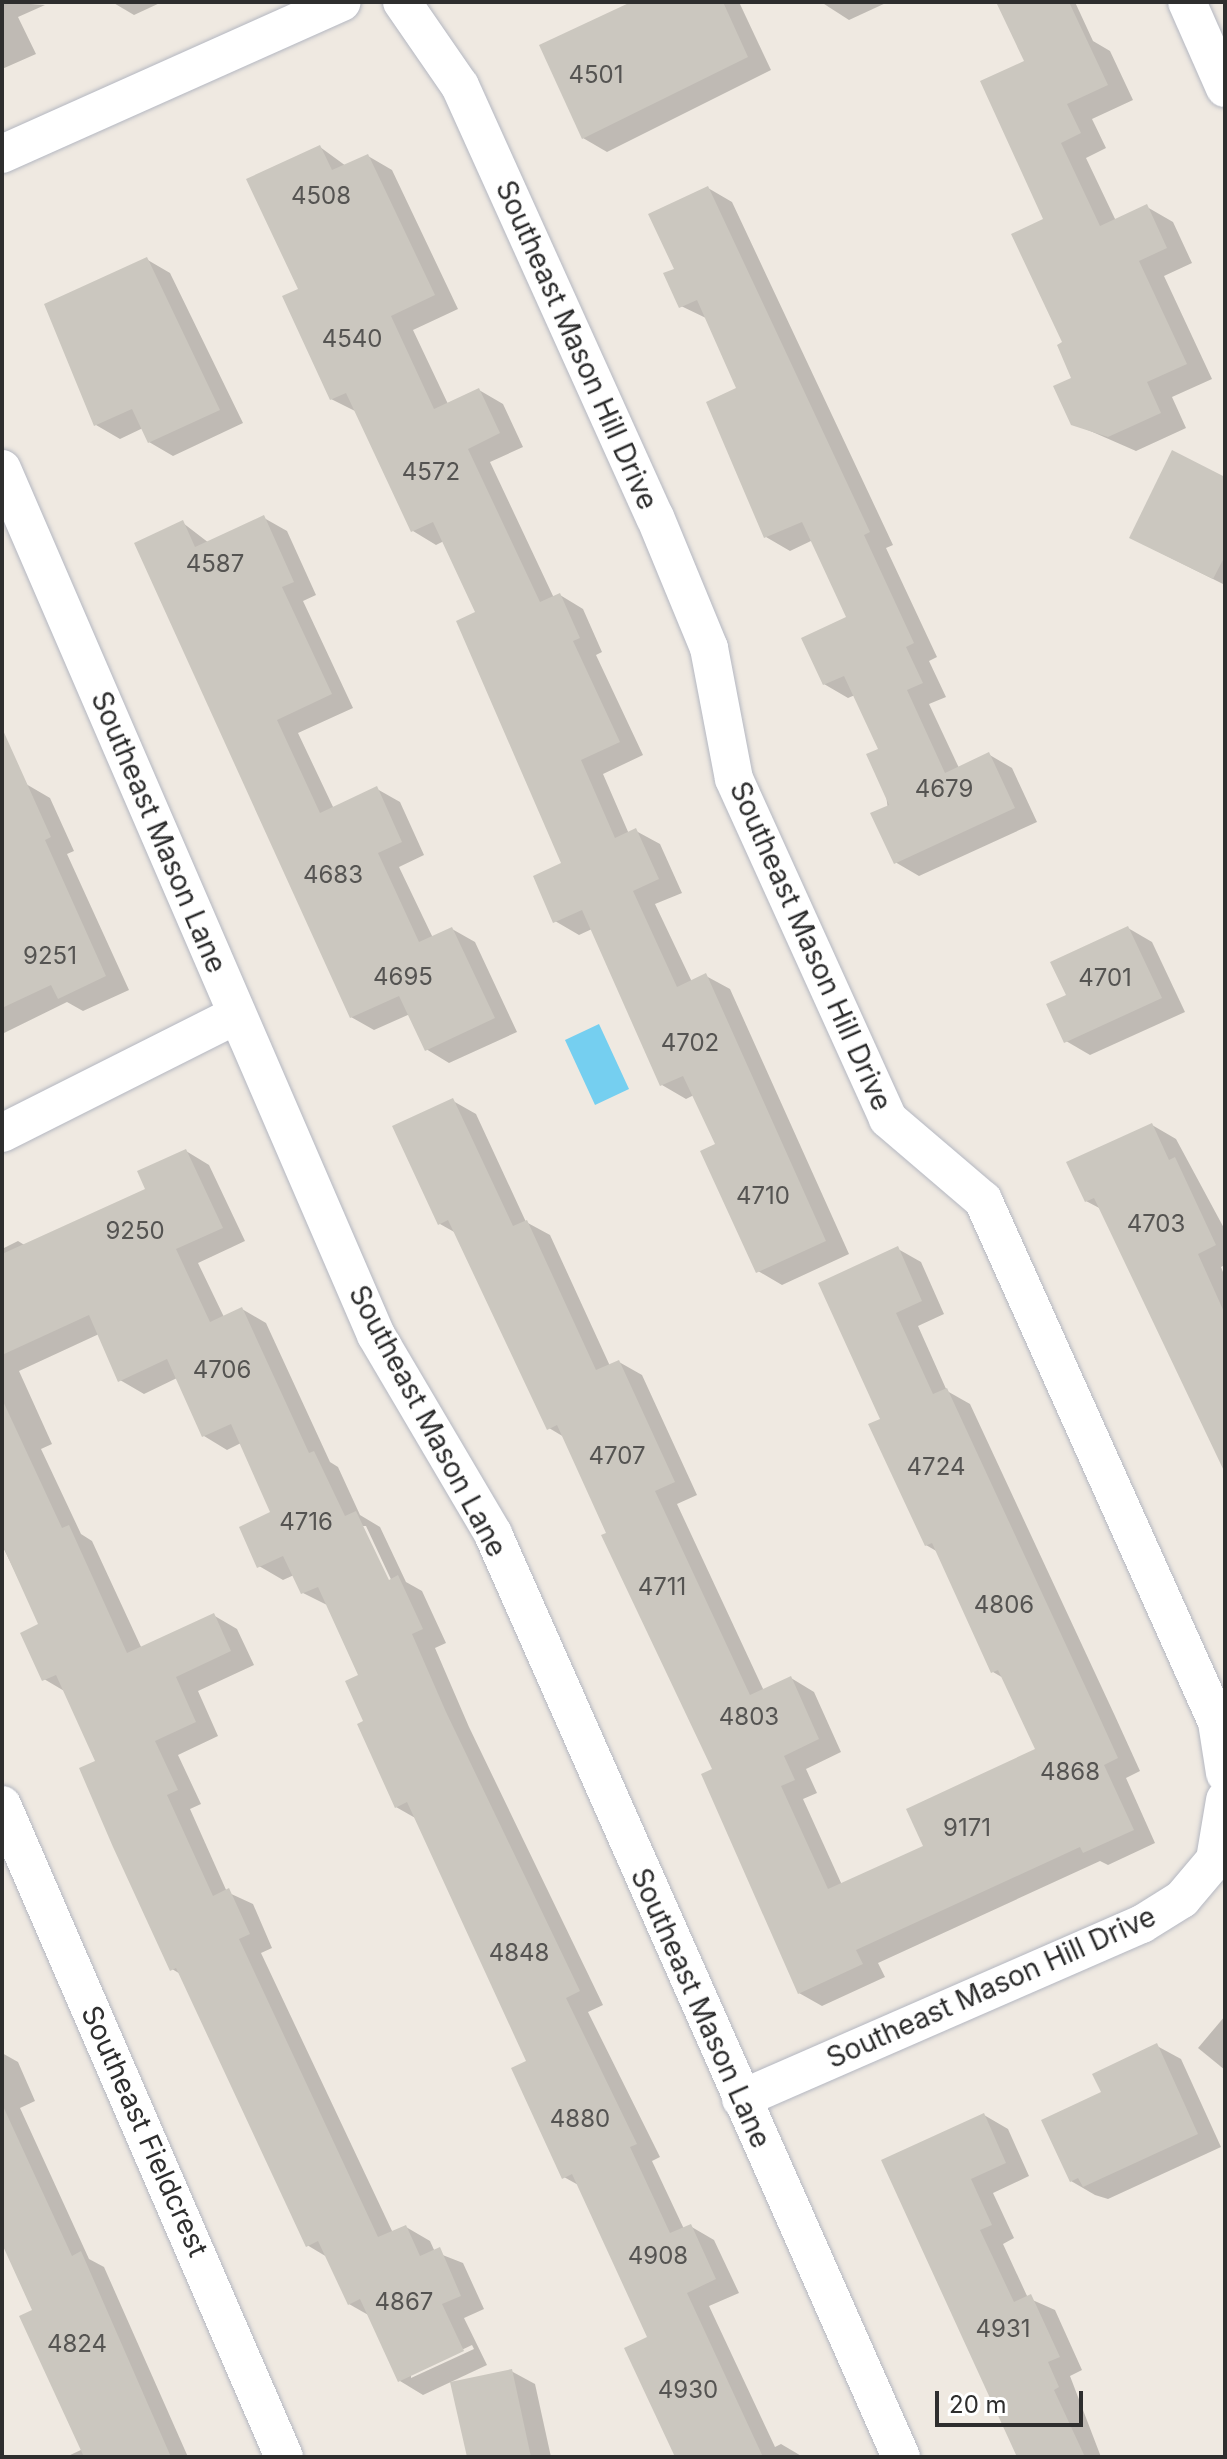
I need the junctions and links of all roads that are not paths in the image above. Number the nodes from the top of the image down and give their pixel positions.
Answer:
1 (342, 2) edge
2 (402, 2) edge
3 (1187, 2) edge
4 (1225, 88) edge
5 (2, 154) edge
6 (2, 469) edge
7 (237, 1015) junction
8 (2, 1133) edge
9 (1225, 1773) edge
10 (1225, 1800) edge
11 (2, 1805) edge
12 (741, 2099) junction
13 (284, 2457) edge
14 (901, 2457) edge

1 - 5 street
2 - 9 street, Southeast Mason Hill Drive
3 - 4 street
6 - 7 street, Southeast Mason Lane
7 - 8 street
7 - 12 street, Southeast Mason Lane
10 - 12 street, Southeast Mason Hill Drive
11 - 13 street, Southeast Fieldcrest
12 - 14 street, Southeast Mason Lane

